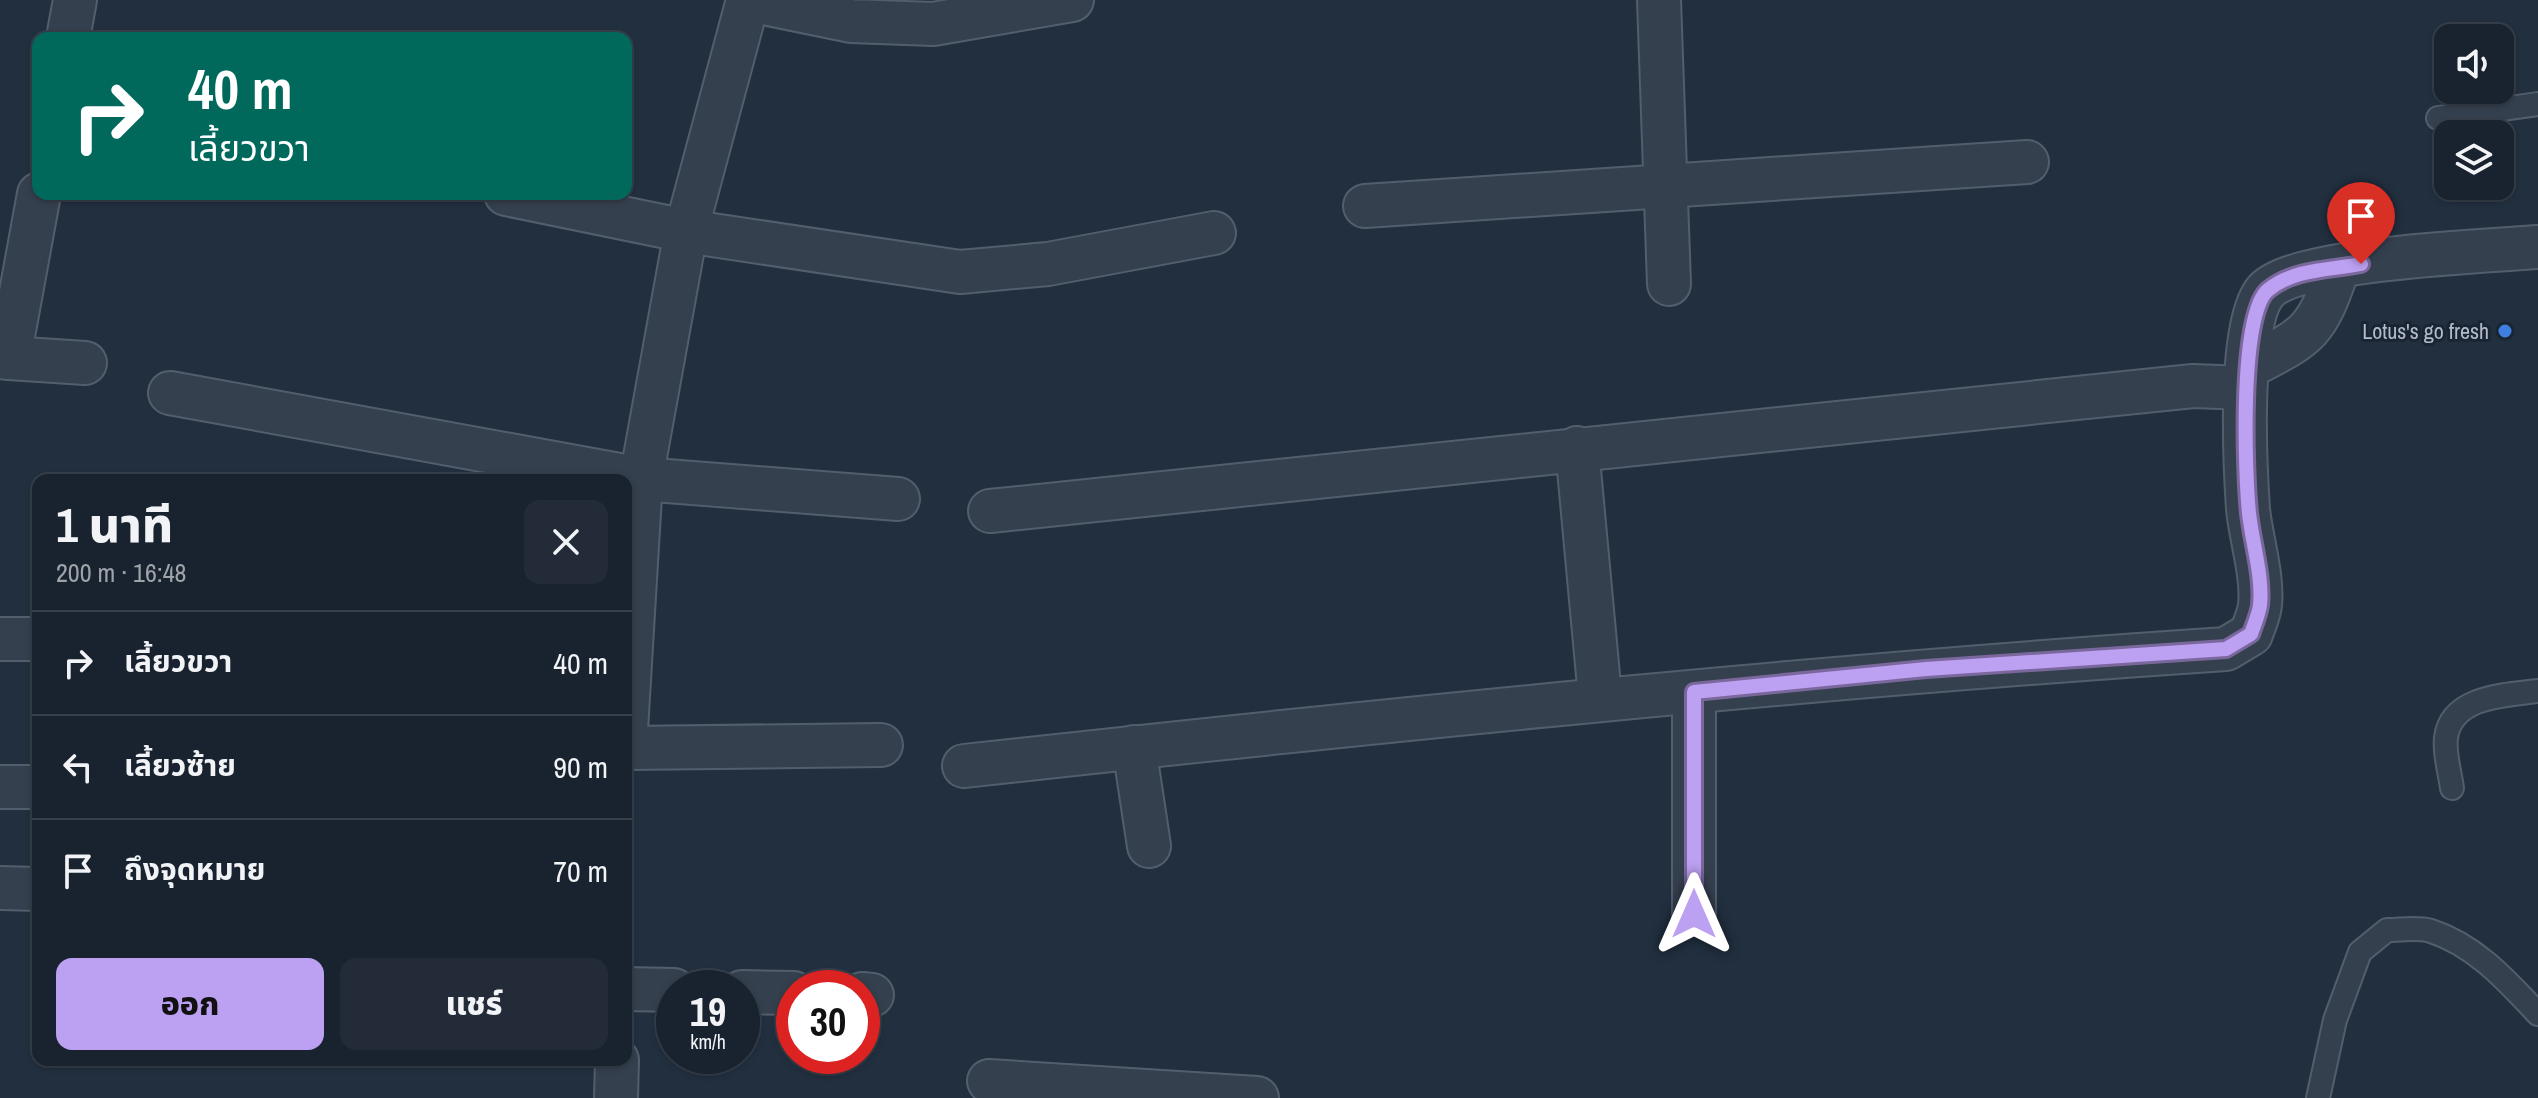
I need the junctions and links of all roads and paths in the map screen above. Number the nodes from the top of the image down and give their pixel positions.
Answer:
1 (75, 0) edge
2 (748, 0) edge
3 (1072, 0) edge
4 (1659, 0) edge
5 (69, 32) edge
6 (2538, 104) edge
7 (2438, 118) dead end
8 (2027, 162) dead end
9 (1667, 184) junction
10 (38, 200) edge
11 (535, 200) edge
12 (1365, 206) dead end
13 (686, 231) junction
14 (1214, 233) dead end
15 (2538, 247) edge
16 (2338, 268) junction
17 (1669, 284) dead end
18 (4, 357) edge
19 (85, 363) dead end
20 (2247, 377) junction
21 (170, 393) dead end
22 (1577, 448) junction
23 (614, 474) edge
24 (632, 477) edge
25 (641, 479) junction
26 (898, 499) dead end
27 (990, 511) dead end
28 (632, 630) edge
29 (0, 639) edge
30 (32, 639) edge
31 (2538, 691) edge
32 (1694, 692) junction
33 (1600, 697) junction
34 (881, 745) dead end
35 (1134, 747) junction
36 (632, 748) edge
37 (964, 766) dead end
38 (0, 787) edge
39 (32, 787) edge
40 (2452, 788) dead end
41 (1149, 846) dead end
42 (0, 888) edge
43 (32, 889) edge
44 (1694, 914) dead end
45 (632, 989) edge
46 (656, 990) edge
47 (2538, 1014) edge
48 (617, 1066) edge
49 (989, 1081) dead end
50 (616, 1098) edge
51 (1242, 1098) edge
52 (2318, 1098) edge

1 - 5 street
2 - 3 street
2 - 13 street
4 - 9 street
6 - 7 lane
8 - 9 street
9 - 12 street
9 - 17 street
10 - 18 street
11 - 13 street
13 - 14 street
13 - 25 street
15 - 16 street
16 - 20 street
16 - 20 street
18 - 19 street
20 - 22 street
20 - 32 street
21 - 23 street
22 - 27 street
22 - 33 street
24 - 25 street
25 - 26 street
25 - 28 street
29 - 30 street
31 - 40 lane
32 - 33 street
32 - 44 street
33 - 35 street
34 - 36 street
35 - 37 street
35 - 41 street
38 - 39 street
42 - 43 street
45 - 46 street
47 - 52 lane
48 - 50 street
49 - 51 street

